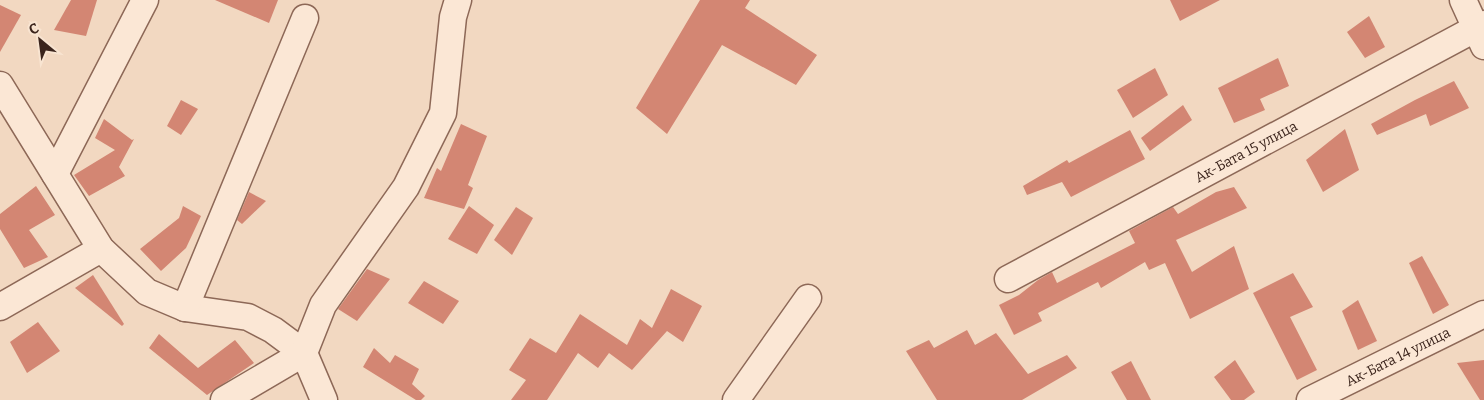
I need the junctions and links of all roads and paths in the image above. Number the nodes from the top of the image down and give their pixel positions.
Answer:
1 (145, 0) edge
2 (458, 0) edge
3 (1463, 0) edge
4 (305, 18) dead end
5 (1481, 33) edge
6 (0, 84) edge
7 (55, 174) junction
8 (101, 250) junction
9 (1008, 279) dead end
10 (808, 298) dead end
11 (0, 308) edge
12 (185, 308) junction
13 (1484, 314) edge
14 (304, 353) junction
15 (224, 400) edge
16 (324, 400) edge
17 (736, 400) edge
18 (1310, 400) edge

1 - 7 street
2 - 14 street
3 - 5 street
4 - 12 street
5 - 9 street, Ак-Бата 15 улица
6 - 7 street
7 - 8 street
8 - 11 street
8 - 12 street
10 - 17 street
12 - 14 street
13 - 18 street, Ак-Бата 14 улица
14 - 15 street
14 - 16 street

